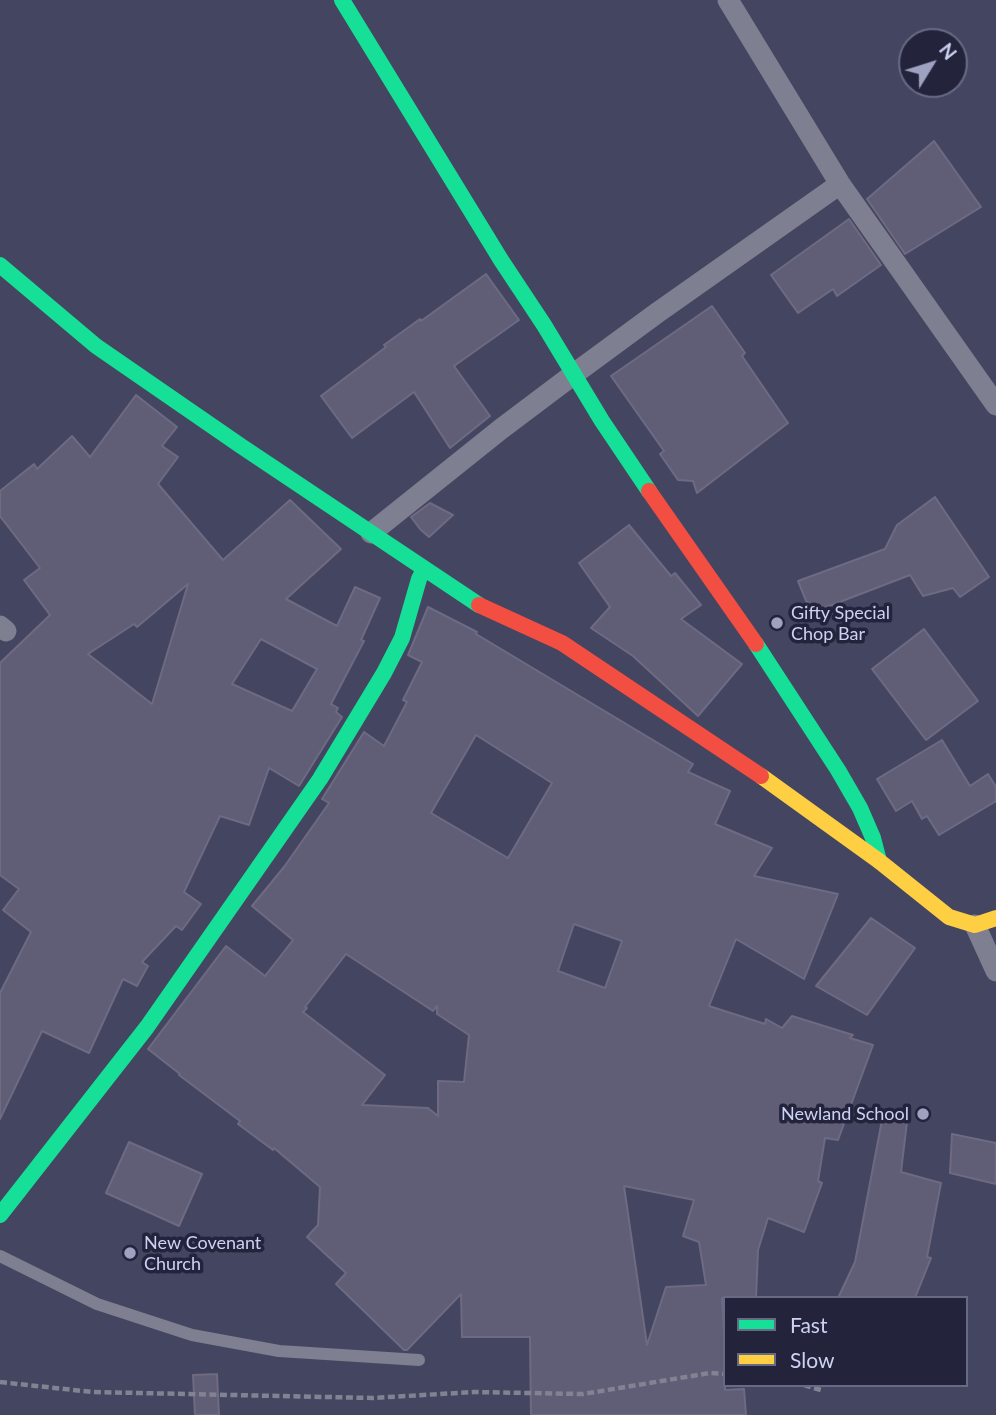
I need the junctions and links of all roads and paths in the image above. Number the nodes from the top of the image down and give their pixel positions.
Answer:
1 (342, 0) edge
2 (728, 0) edge
3 (840, 184) junction
4 (0, 265) edge
5 (574, 374) junction
6 (996, 405) edge
7 (371, 533) junction
8 (424, 569) junction
9 (878, 861) junction
10 (996, 918) edge
11 (975, 925) junction
12 (996, 971) edge
13 (0, 1215) edge
14 (0, 1256) edge
15 (419, 1360) dead end
16 (723, 1374) edge
17 (0, 1382) edge
18 (811, 1387) edge
19 (824, 1391) dead end

1 - 5 street
2 - 3 street
3 - 5 street
3 - 6 street
4 - 7 street
5 - 7 street
5 - 9 street
7 - 8 street
8 - 9 street
8 - 13 street
9 - 11 street
10 - 11 street
11 - 12 street
14 - 15 lane
16 - 17 path
18 - 19 path

